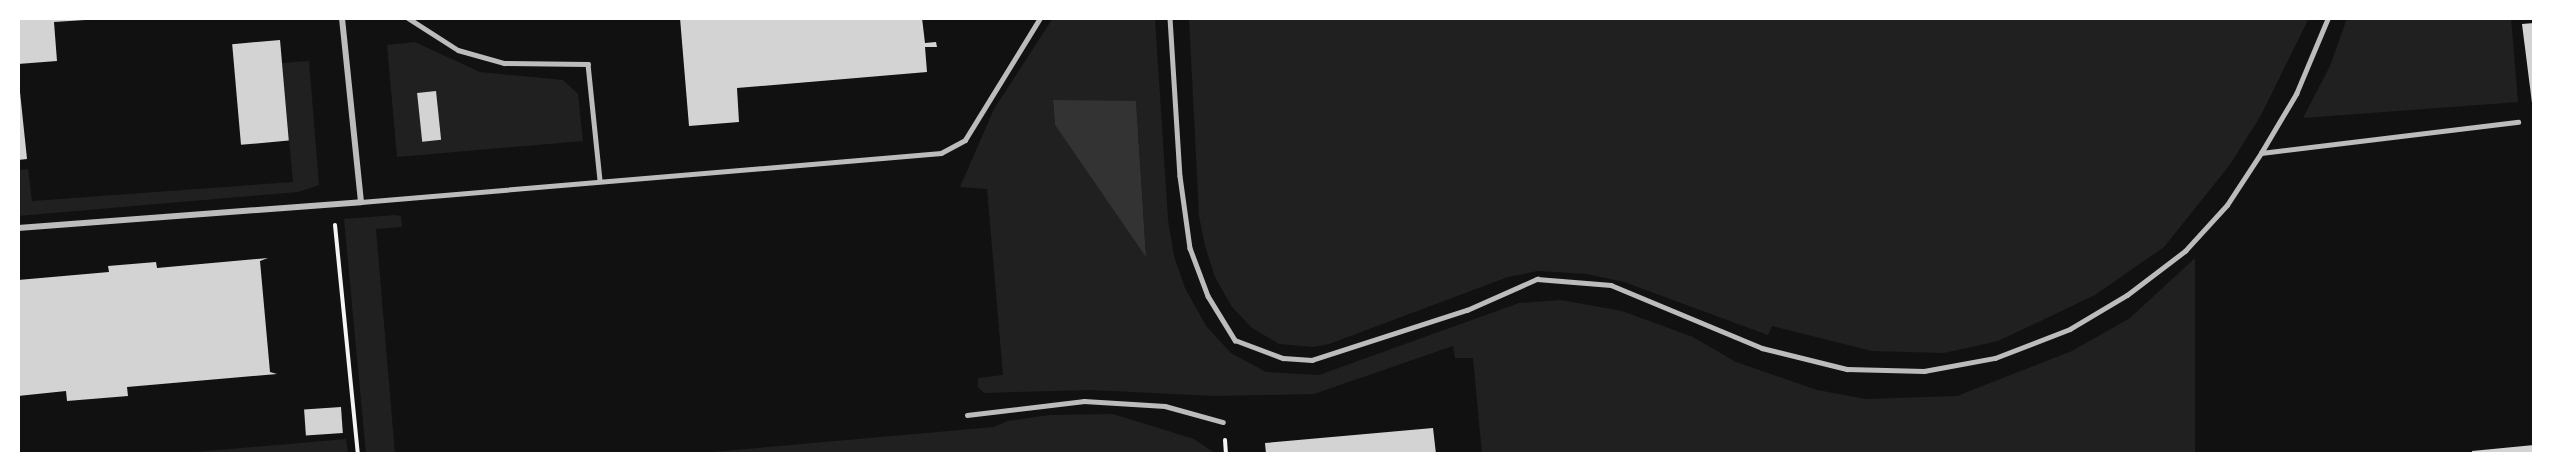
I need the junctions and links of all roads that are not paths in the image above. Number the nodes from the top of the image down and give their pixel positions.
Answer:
1 (342, 18) edge
2 (408, 18) edge
3 (1040, 18) edge
4 (1170, 18) edge
5 (2328, 18) edge
6 (2518, 122) dead end
7 (2261, 153) junction
8 (600, 180) junction
9 (361, 202) junction
10 (18, 228) edge
11 (967, 415) dead end
12 (1223, 422) dead end

1 - 9 street
2 - 8 lane
3 - 8 lane
4 - 7 lane
5 - 7 lane
6 - 7 lane
8 - 9 lane
9 - 10 street
11 - 12 lane

